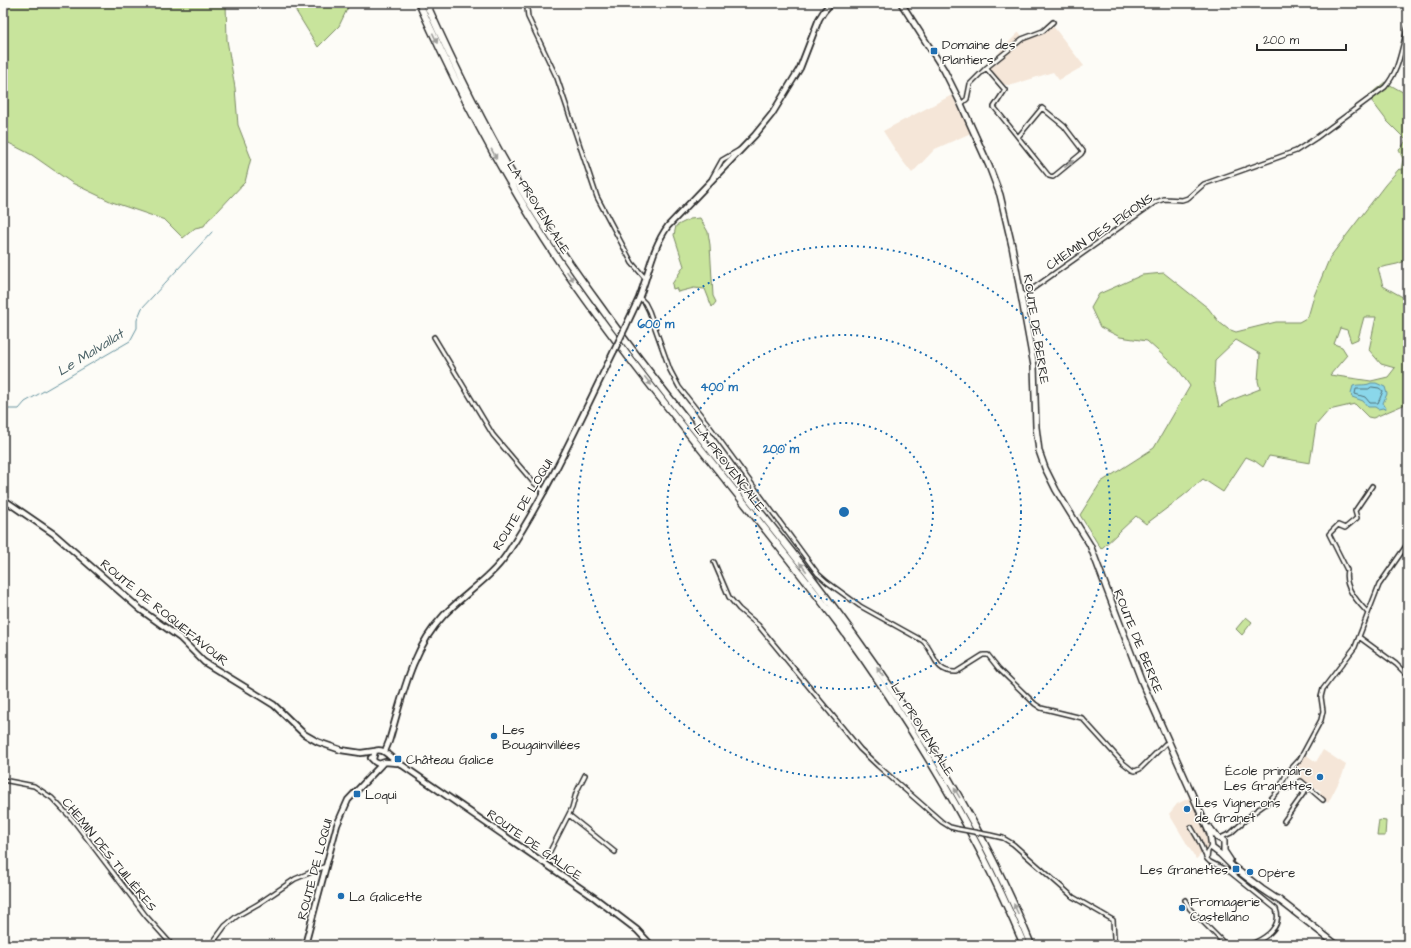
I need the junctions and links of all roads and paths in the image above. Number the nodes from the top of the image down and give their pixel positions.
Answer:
1 (419, 3) edge
2 (426, 3) edge
3 (528, 3) edge
4 (831, 3) edge
5 (901, 3) edge
6 (905, 3) edge
7 (1053, 22) dead end
8 (1408, 27) edge
9 (939, 61) junction
10 (986, 68) junction
11 (962, 104) junction
12 (1018, 137) junction
13 (645, 278) junction
14 (639, 297) junction
15 (1021, 297) junction
16 (434, 337) dead end
17 (1372, 486) dead end
18 (545, 492) junction
19 (3, 499) edge
20 (1408, 543) edge
21 (714, 562) dead end
22 (1368, 613) junction
23 (1359, 637) junction
24 (1408, 676) edge
25 (390, 738) junction
26 (1169, 742) junction
27 (377, 750) junction
28 (361, 753) junction
29 (386, 753) junction
30 (374, 760) junction
31 (383, 763) junction
32 (401, 764) junction
33 (585, 775) dead end
34 (370, 776) junction
35 (3, 780) edge
36 (1280, 786) junction
37 (1308, 787) junction
38 (1323, 800) dead end
39 (568, 815) junction
40 (1204, 819) junction
41 (1284, 822) dead end
42 (1191, 826) dead end
43 (1230, 833) junction
44 (1219, 838) junction
45 (1224, 845) junction
46 (1214, 847) junction
47 (615, 852) dead end
48 (1207, 857) junction
49 (544, 863) junction
50 (326, 866) junction
51 (1185, 900) dead end
52 (1280, 900) junction
53 (172, 945) edge
54 (211, 945) edge
55 (305, 945) edge
56 (651, 945) edge
57 (1024, 945) edge
58 (1031, 945) edge
59 (1116, 945) edge
60 (1226, 945) edge
61 (1249, 945) edge
62 (1337, 945) edge

1 -> 57 highway, LA PROVENÇALE
58 -> 2 highway, LA PROVENÇALE
3 - 13 street
4 - 13 main road, ROUTE DE LOQUI
5 - 9 main road, ROUTE DE BERRE
6 - 9 main road, ROUTE DE BERRE
7 - 10 street
8 - 15 street, CHEMIN DES FIGONS
9 - 11 main road, ROUTE DE BERRE
10 - 11 street
10 - 12 street
11 - 15 main road, ROUTE DE BERRE
12 -> 12 street
13 - 14 main road, ROUTE DE LOQUI
14 - 18 main road, ROUTE DE LOQUI, bridge
14 - 26 street
15 - 26 main road, ROUTE DE BERRE
16 - 18 street
17 - 22 street
18 - 25 main road, ROUTE DE LOQUI
19 - 28 main road, ROUTE DE ROQUEFAVOUR
20 - 22 street
21 - 59 street, bridge
22 - 23 street
23 - 24 street
23 - 36 street
25 - 27 main road
25 - 29 main road, ROUTE DE LOQUI
26 - 40 main road, ROUTE DE BERRE
27 - 28 main road
27 - 29 main road, ROUTE DE GALICE
27 - 30 main road
28 - 30 main road
29 - 31 main road, ROUTE DE LOQUI
29 - 32 main road, ROUTE DE GALICE
30 - 31 main road
30 - 34 main road
31 - 32 main road
31 - 34 main road, ROUTE DE LOQUI
32 - 49 main road, ROUTE DE GALICE
33 - 39 street
34 - 50 main road, ROUTE DE LOQUI
35 - 53 street, CHEMIN DES TUILIÈRES
36 - 37 street
36 - 43 street
37 - 38 street
37 - 41 street
39 - 47 street
39 - 49 street
40 - 44 main road, ROUTE DE BERRE
40 - 46 main road, ROUTE DE BERRE
42 - 48 street
43 - 44 street
43 - 45 street
44 - 45 main road, ROUTE DE BERRE
44 - 46 main road
45 - 46 main road
45 - 52 main road, ROUTE DE BERRE
46 - 48 street
46 - 52 main road, ROUTE DE BERRE
48 - 61 street
49 - 56 main road, ROUTE DE GALICE
50 - 54 street
50 - 55 main road, ROUTE DE LOQUI
51 - 60 street
52 - 62 main road, ROUTE DE BERRE

